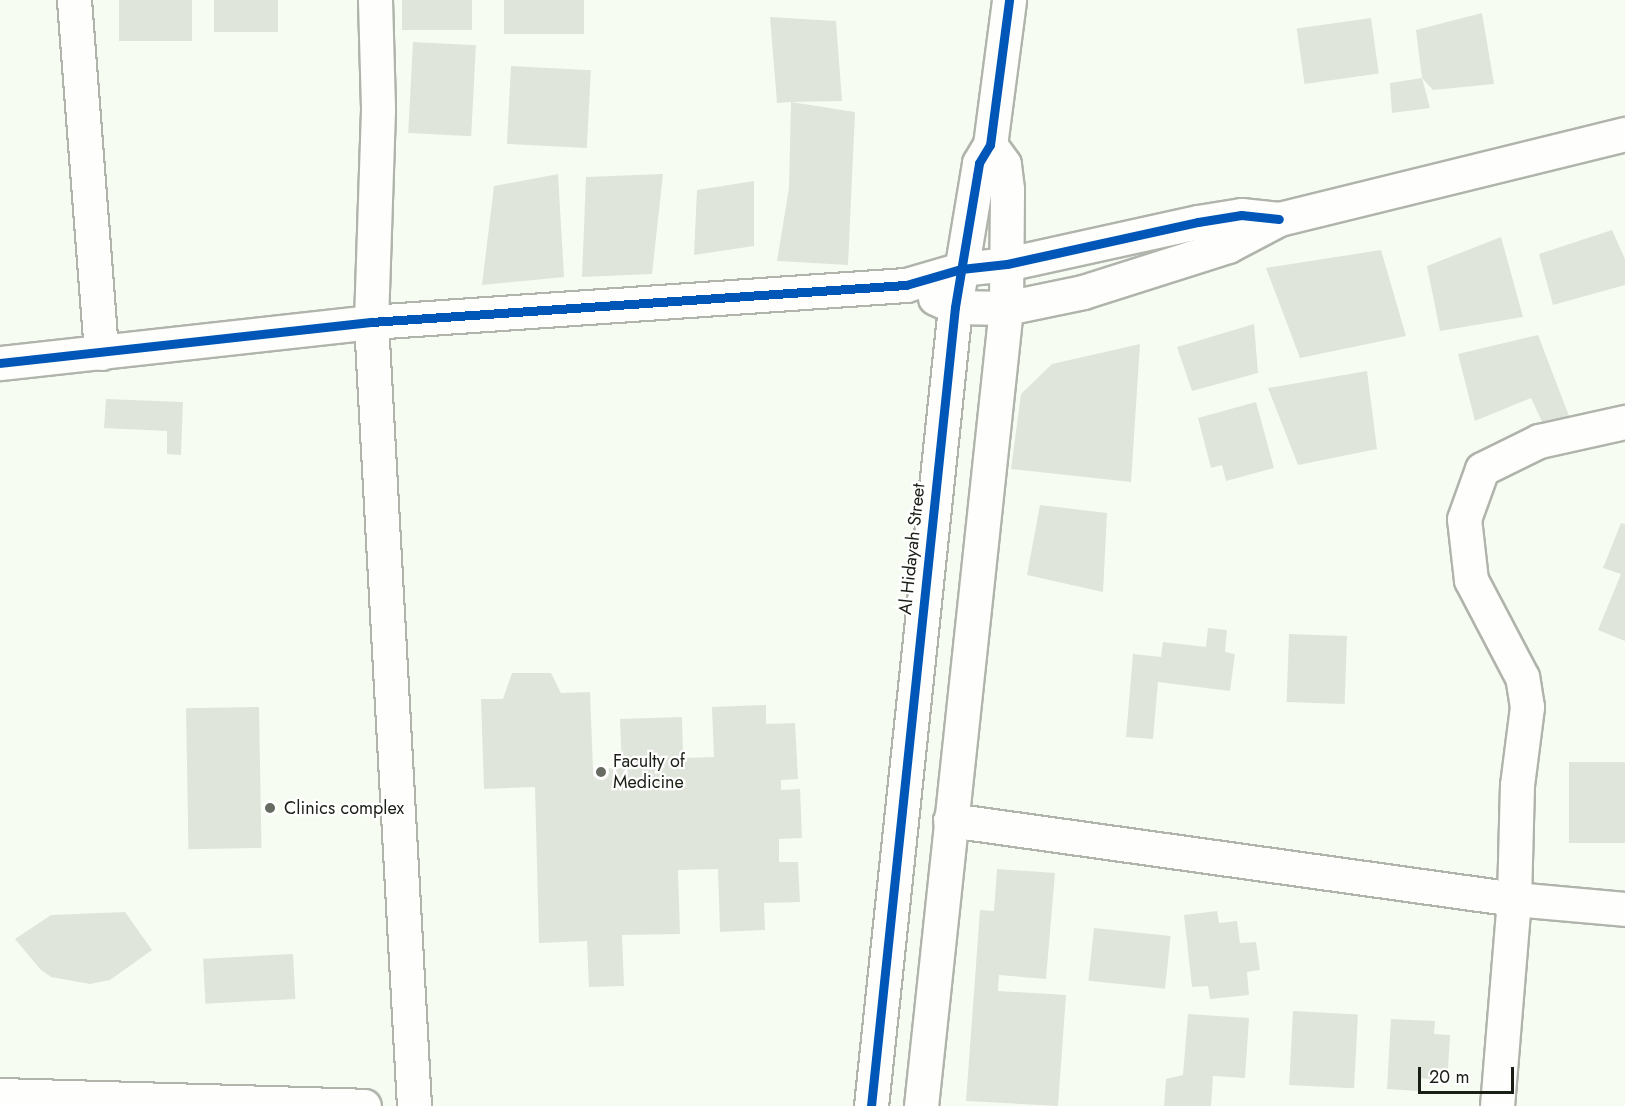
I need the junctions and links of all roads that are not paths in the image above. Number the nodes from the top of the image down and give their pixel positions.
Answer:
1 (74, 0) edge
2 (375, 0) edge
3 (1009, 0) edge
4 (1625, 134) edge
5 (990, 145) junction
6 (1279, 219) junction
7 (1007, 264) junction
8 (961, 269) junction
9 (906, 285) junction
10 (956, 307) junction
11 (1006, 308) junction
12 (371, 322) junction
13 (101, 353) junction
14 (0, 363) edge
15 (1625, 422) edge
16 (950, 820) junction
17 (1514, 899) junction
18 (1625, 909) edge
19 (0, 1095) edge
20 (364, 1106) edge
21 (414, 1106) edge
22 (871, 1106) edge
23 (921, 1106) edge
24 (1497, 1106) edge

1 - 13 street
2 - 12 street
3 - 5 street, Al Hidayah Street
4 - 6 street
5 - 7 street
5 - 8 street, Al Hidayah Street
6 - 7 street
6 - 11 street
7 - 8 street
7 - 11 street
8 - 9 street
8 - 10 street, Al Hidayah Street
9 - 10 street
9 - 12 street
10 - 11 street
10 - 22 street, Al Hidayah Street
11 - 16 street
12 - 13 street
12 - 21 street
13 - 14 street
15 - 17 street
16 - 17 street
16 - 23 street
17 - 18 street
17 - 24 street
19 - 20 street

